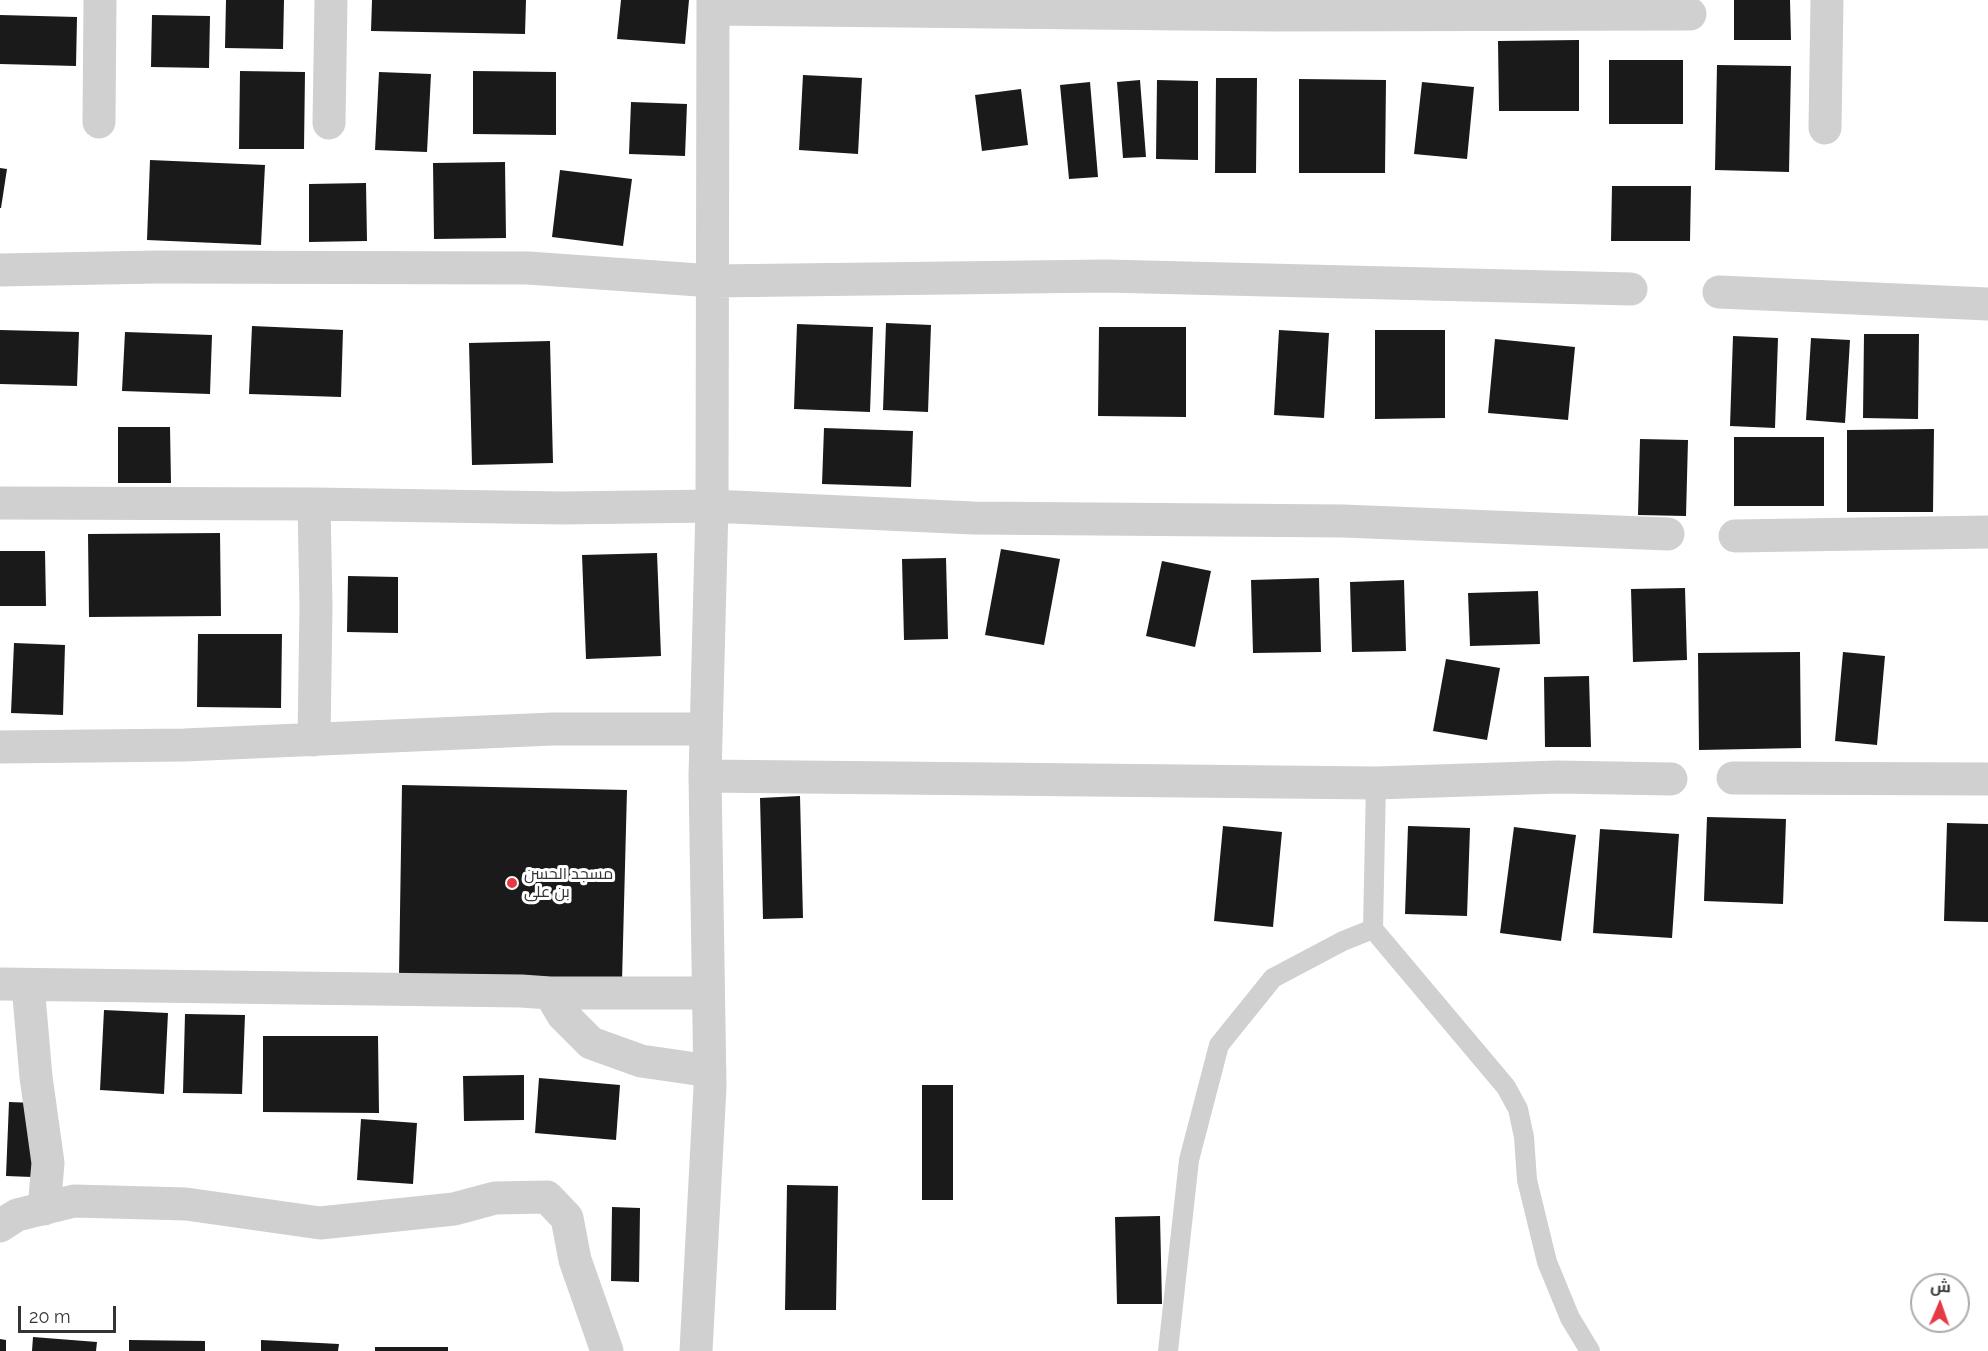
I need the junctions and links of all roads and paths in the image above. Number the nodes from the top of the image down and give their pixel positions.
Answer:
1 (100, 0) edge
2 (331, 0) edge
3 (1827, 0) edge
4 (713, 4) edge
5 (1276, 8) edge
6 (1690, 14) dead end
7 (99, 122) dead end
8 (329, 123) dead end
9 (1825, 128) dead end
10 (0, 270) edge
11 (713, 280) junction
12 (1631, 289) dead end
13 (1719, 292) dead end
14 (1988, 304) edge
15 (0, 503) edge
16 (314, 504) junction
17 (712, 506) junction
18 (1988, 532) edge
19 (1668, 534) dead end
20 (1735, 536) dead end
21 (706, 729) junction
22 (314, 740) junction
23 (0, 747) edge
24 (705, 776) junction
25 (1733, 778) dead end
26 (1671, 779) dead end
27 (1988, 779) edge
28 (1376, 783) junction
29 (1373, 929) junction
30 (14, 985) edge
31 (550, 993) junction
32 (707, 993) junction
33 (710, 1071) junction
34 (44, 1209) junction
35 (0, 1226) edge
36 (607, 1351) edge
37 (696, 1351) edge
38 (1168, 1351) edge
39 (1590, 1351) edge

1 - 7 street
2 - 8 street
3 - 9 street
4 - 5 street
4 - 11 street
5 - 6 street
10 - 11 street
11 - 12 street
11 - 17 street
13 - 14 street
15 - 16 street
16 - 17 street
16 - 22 street
17 - 19 street
17 - 21 street
18 - 20 street
21 - 22 street
21 - 24 street
22 - 23 street
24 - 28 street
24 - 32 street
25 - 27 street
26 - 28 street
28 - 29 lane
29 - 38 lane
29 - 39 lane
30 - 31 street
30 - 34 street
31 - 32 street
31 - 33 street
32 - 33 street
33 - 37 street
34 - 35 street
34 - 36 street

